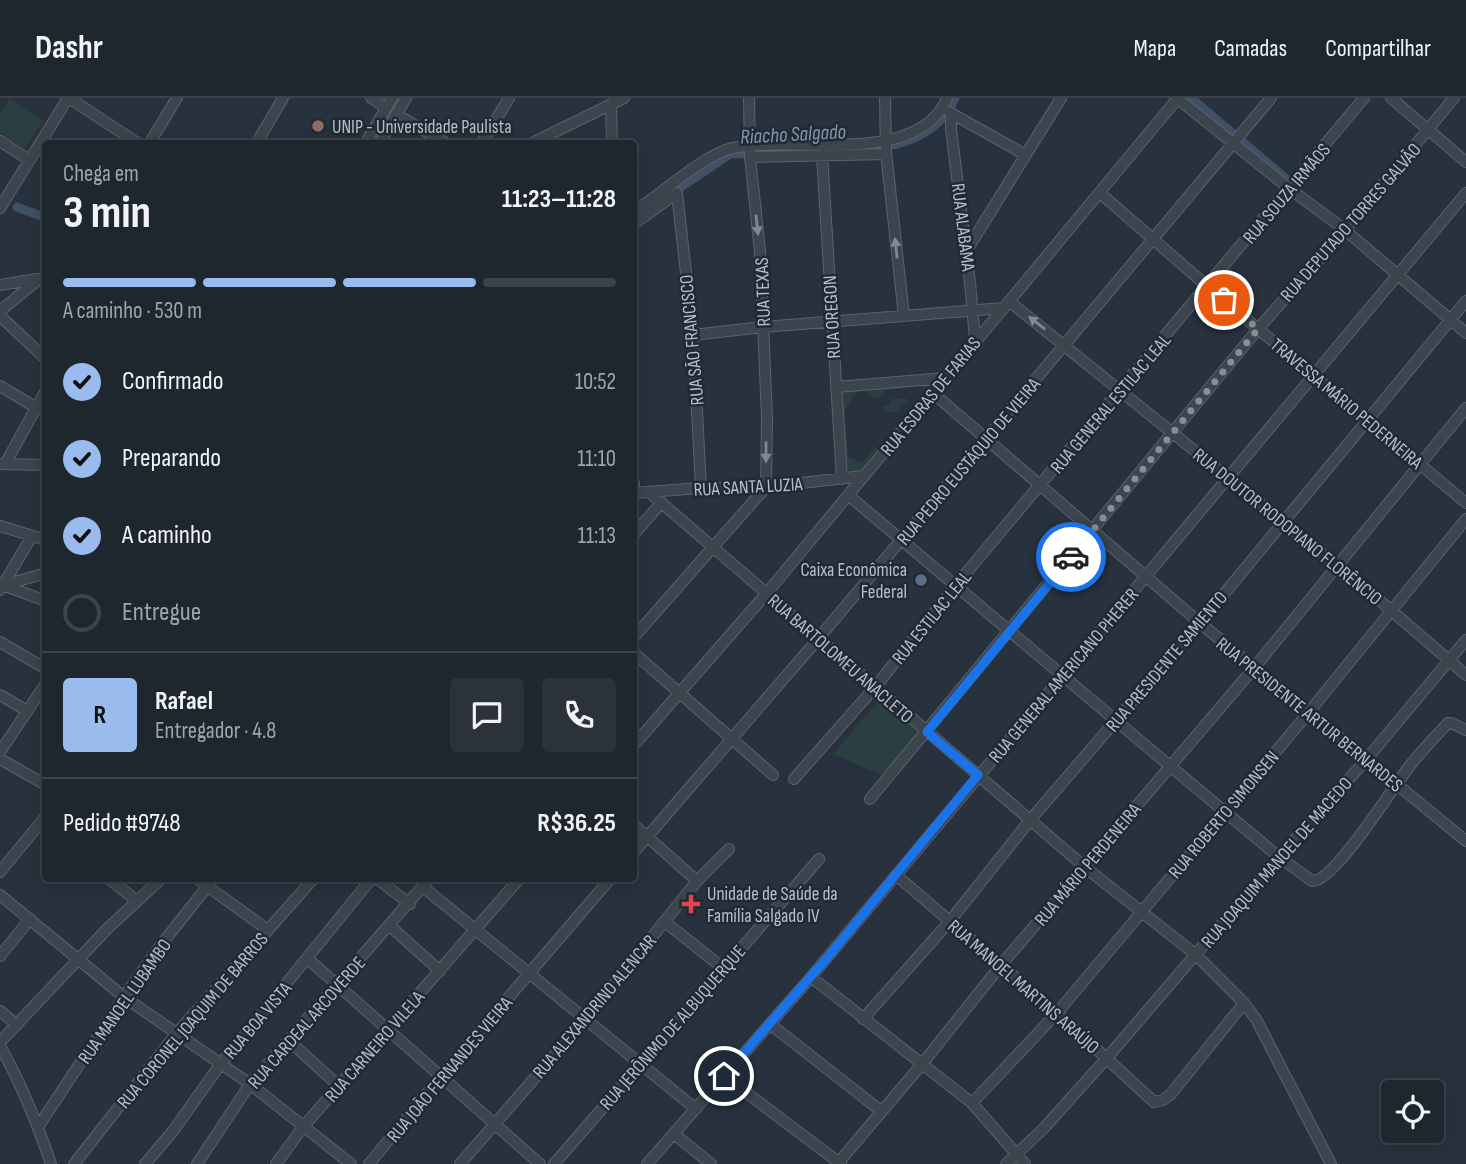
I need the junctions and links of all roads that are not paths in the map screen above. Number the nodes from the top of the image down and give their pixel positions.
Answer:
1 (68, 98) edge
2 (177, 98) edge
3 (283, 98) edge
4 (371, 98) edge
5 (392, 98) edge
6 (406, 98) edge
7 (509, 98) edge
8 (624, 98) edge
9 (749, 98) edge
10 (885, 98) edge
11 (947, 98) edge
12 (1061, 98) edge
13 (1177, 98) edge
14 (1271, 98) edge
15 (1364, 98) edge
16 (1391, 98) edge
17 (1454, 98) edge
18 (613, 101) edge
19 (386, 108) junction
20 (396, 114) junction
21 (1428, 130) junction
22 (133, 140) edge
23 (151, 140) edge
24 (258, 140) edge
25 (367, 140) edge
26 (381, 140) edge
27 (440, 140) edge
28 (483, 140) edge
29 (538, 140) edge
30 (612, 140) edge
31 (1238, 140) junction
32 (0, 141) edge
33 (886, 148) junction
34 (750, 153) junction
35 (1024, 154) junction
36 (822, 155) junction
37 (29, 160) junction
38 (1466, 162) edge
39 (1290, 189) junction
40 (1100, 193) junction
41 (1466, 193) edge
42 (0, 208) edge
43 (637, 209) edge
44 (637, 222) edge
45 (1345, 230) junction
46 (1152, 240) junction
47 (967, 250) junction
48 (1396, 274) junction
49 (42, 278) edge
50 (0, 285) edge
51 (1207, 286) junction
52 (1466, 301) edge
53 (1007, 305) junction
54 (972, 311) junction
55 (0, 313) edge
56 (904, 316) junction
57 (1450, 319) junction
58 (831, 321) junction
59 (763, 327) junction
60 (1258, 329) junction
61 (1466, 333) edge
62 (692, 335) junction
63 (975, 341) junction
64 (1065, 344) junction
65 (42, 355) edge
66 (1314, 376) junction
67 (946, 378) junction
68 (0, 386) edge
69 (835, 387) junction
70 (1120, 390) junction
71 (933, 393) junction
72 (42, 397) edge
73 (36, 407) junction
74 (1466, 408) edge
75 (1367, 420) junction
76 (1174, 432) junction
77 (986, 440) junction
78 (3, 464) edge
79 (1420, 464) junction
80 (42, 465) edge
81 (863, 476) junction
82 (1228, 478) junction
83 (842, 480) junction
84 (766, 487) junction
85 (1040, 487) junction
86 (701, 488) junction
87 (637, 493) edge
88 (650, 493) junction
89 (848, 495) junction
90 (661, 503) junction
91 (1466, 503) edge
92 (1466, 519) edge
93 (1282, 523) junction
94 (0, 526) edge
95 (1093, 530) junction
96 (637, 531) edge
97 (32, 536) junction
98 (42, 539) edge
99 (902, 539) junction
100 (713, 548) junction
101 (1337, 566) junction
102 (42, 574) edge
103 (1147, 576) junction
104 (956, 585) junction
105 (1, 586) edge
106 (766, 594) junction
107 (42, 600) edge
108 (1391, 610) junction
109 (1200, 623) junction
110 (1010, 631) junction
111 (637, 634) edge
112 (818, 639) junction
113 (1466, 640) edge
114 (0, 642) edge
115 (637, 656) edge
116 (1449, 662) junction
117 (42, 667) edge
118 (1254, 667) junction
119 (1466, 675) edge
120 (1063, 676) junction
121 (876, 686) junction
122 (42, 689) edge
123 (680, 692) junction
124 (0, 695) edge
125 (27, 711) junction
126 (1309, 712) junction
127 (1116, 721) junction
128 (1466, 730) edge
129 (927, 732) junction
130 (730, 738) junction
131 (637, 742) edge
132 (0, 752) edge
133 (0, 759) edge
134 (1365, 761) junction
135 (1170, 766) junction
136 (774, 775) dead end
137 (978, 775) junction
138 (794, 779) dead end
139 (42, 783) edge
140 (1396, 785) junction
141 (870, 799) dead end
142 (1225, 811) junction
143 (1031, 819) junction
144 (42, 824) edge
145 (637, 828) edge
146 (647, 836) junction
147 (1466, 841) edge
148 (637, 848) edge
149 (729, 849) dead end
150 (1279, 857) junction
151 (819, 859) dead end
152 (1086, 868) junction
153 (0, 872) edge
154 (896, 875) junction
155 (697, 881) junction
156 (113, 882) edge
157 (158, 882) edge
158 (211, 882) edge
159 (310, 882) edge
160 (371, 882) edge
161 (380, 882) edge
162 (608, 882) edge
163 (427, 883) edge
164 (516, 883) edge
165 (0, 895) edge
166 (137, 901) junction
167 (410, 904) junction
168 (1141, 912) junction
169 (30, 919) junction
170 (950, 921) junction
171 (665, 922) junction
172 (390, 926) junction
173 (268, 930) junction
174 (475, 931) junction
175 (1195, 954) junction
176 (0, 956) edge
177 (308, 959) junction
178 (80, 960) junction
179 (1001, 965) junction
180 (723, 968) junction
181 (440, 971) junction
182 (530, 975) junction
183 (811, 977) junction
184 (337, 984) junction
185 (124, 997) junction
186 (1244, 1003) junction
187 (0, 1011) edge
188 (1057, 1013) junction
189 (586, 1019) junction
190 (863, 1019) junction
191 (770, 1024) junction
192 (17, 1025) junction
193 (389, 1030) junction
194 (176, 1034) junction
195 (288, 1040) junction
196 (0, 1044) edge
197 (1106, 1059) junction
198 (922, 1064) junction
199 (220, 1065) junction
200 (639, 1065) junction
201 (441, 1076) junction
202 (724, 1076) junction
203 (250, 1084) junction
204 (339, 1086) junction
205 (972, 1103) junction
206 (696, 1109) junction
207 (881, 1111) junction
208 (494, 1123) junction
209 (38, 1127) junction
210 (303, 1127) junction
211 (674, 1134) junction
212 (1016, 1155) junction
213 (202, 1162) edge
214 (840, 1163) edge
215 (51, 1164) edge
216 (74, 1164) edge
217 (145, 1164) edge
218 (276, 1164) edge
219 (351, 1164) edge
220 (369, 1164) edge
221 (460, 1164) edge
222 (540, 1164) edge
223 (554, 1164) edge
224 (647, 1164) edge
225 (711, 1164) edge
226 (1006, 1164) edge
227 (1025, 1164) edge
228 (1331, 1164) edge

1 - 22 street
1 - 37 street
2 - 23 street
3 - 24 street
4 - 19 street
5 - 19 street
6 - 20 street
7 - 28 street
8 - 18 street
9 - 34 street, RUA TEXAS
10 - 33 street
11 - 33 street
12 - 35 street
13 - 31 street
13 - 40 street, RUA ESDRAS DE FARIAS
14 - 31 street, RUA PEDRO EUSTÁQUIO DE VIEIRA
15 - 39 street, RUA SOUZA IRMÃOS
16 - 21 street
17 - 21 street, RUA DEPUTADO TORRES GALVÃO
18 - 29 street
18 - 30 street
19 - 25 street
20 - 26 street
20 - 27 street
21 - 38 street
21 - 45 street, RUA DEPUTADO TORRES GALVÃO
31 - 39 street
31 - 46 street, RUA PEDRO EUSTÁQUIO DE VIEIRA
32 - 37 street
33 - 34 street
33 - 36 street
56 -> 33 street
34 - 36 street
34 - 43 street
34 -> 59 street, RUA TEXAS
35 - 47 street
35 - 47 street, RUA ALABAMA
36 - 58 street, RUA OREGON
37 - 42 street
39 - 45 street
39 - 51 street, RUA SOUZA IRMÃOS
40 - 46 street, TRAVESSA MÁRIO PEDERNEIRA
40 - 53 street, RUA ESDRAS DE FARIAS
41 - 48 street, RUA GENERAL AMERICANO PHERER
44 - 62 street, RUA SÃO FRANCISCO
45 - 48 street
45 - 60 street, RUA DEPUTADO TORRES GALVÃO
46 - 51 street, TRAVESSA MÁRIO PEDERNEIRA
46 - 64 street, RUA PEDRO EUSTÁQUIO DE VIEIRA
47 - 54 street, RUA ALABAMA
48 - 57 street
48 - 66 street, RUA GENERAL AMERICANO PHERER
49 - 50 street
49 - 55 street
51 - 60 street, TRAVESSA MÁRIO PEDERNEIRA
51 - 70 street, RUA GENERAL ESTILAC LEAL
52 - 57 street, RUA PRESIDENTE SAMIENTO
53 - 54 street
53 - 63 street, RUA ESDRAS DE FARIAS
64 -> 53 street, RUA DOUTOR RODOPIANO FLORÊNCIO
54 - 56 street
54 - 63 street, RUA ALABAMA
55 - 65 street
56 - 58 street
57 - 61 street
57 - 75 street, RUA PRESIDENTE SAMIENTO
58 - 59 street
58 - 69 street, RUA OREGON
59 - 62 street
59 -> 84 street, RUA TEXAS
60 - 66 street, TRAVESSA MÁRIO PEDERNEIRA
60 - 76 street, RUA DEPUTADO TORRES GALVÃO
62 - 86 street, RUA SÃO FRANCISCO
63 - 67 street, RUA ESDRAS DE FARIAS
64 - 70 street, RUA DOUTOR RODOPIANO FLORÊNCIO
64 - 77 street, RUA PEDRO EUSTÁQUIO DE VIEIRA
66 - 75 street, TRAVESSA MÁRIO PEDERNEIRA
66 - 82 street, RUA GENERAL AMERICANO PHERER
67 - 69 street
67 - 71 street, RUA ESDRAS DE FARIAS
68 - 73 street
69 - 83 street, RUA OREGON
70 - 76 street, RUA DOUTOR RODOPIANO FLORÊNCIO
70 - 85 street, RUA GENERAL ESTILAC LEAL
71 - 77 street, RUA PRESIDENTE ARTUR BERNARDES
71 - 81 street, RUA ESDRAS DE FARIAS
72 - 73 street
73 - 78 street
74 - 79 street, RUA MÁRIO PERDENEIRA
75 - 79 street, TRAVESSA MÁRIO PEDERNEIRA
75 - 93 street, RUA PRESIDENTE SAMIENTO
76 - 82 street, RUA DOUTOR RODOPIANO FLORÊNCIO
76 - 95 street, RUA DEPUTADO TORRES GALVÃO
77 - 85 street, RUA PRESIDENTE ARTUR BERNARDES
77 - 99 street, RUA PEDRO EUSTÁQUIO DE VIEIRA
78 - 80 street
79 - 91 street, TRAVESSA MÁRIO PEDERNEIRA
79 - 101 street, RUA MÁRIO PERDENEIRA
81 - 83 street, RUA SANTA LUZIA
81 - 89 street, RUA ESDRAS DE FARIAS
82 - 93 street, RUA DOUTOR RODOPIANO FLORÊNCIO
82 - 103 street, RUA GENERAL AMERICANO PHERER
83 - 84 street, RUA SANTA LUZIA
84 - 86 street, RUA SANTA LUZIA
84 - 100 street
85 - 95 street, RUA PRESIDENTE ARTUR BERNARDES
85 - 104 street, RUA ESTILAC LEAL
86 - 88 street, RUA SANTA LUZIA
87 - 88 street, RUA SANTA LUZIA
88 - 90 street, RUA BARTOLOMEU ANACLETO
89 - 99 street
89 - 106 street, RUA ESDRAS DE FARIAS
90 - 96 street
90 - 100 street, RUA BARTOLOMEU ANACLETO
92 - 108 street, RUA ROBERTO SIMONSEN
93 - 101 street, RUA DOUTOR RODOPIANO FLORÊNCIO
93 - 109 street, RUA PRESIDENTE SAMIENTO
94 - 97 street
95 - 103 street, RUA PRESIDENTE ARTUR BERNARDES
95 - 110 street, RUA DEPUTADO TORRES GALVÃO
97 - 98 street
97 - 105 street
99 - 104 street
99 - 112 street, RUA PEDRO EUSTÁQUIO DE VIEIRA
100 - 106 street, RUA BARTOLOMEU ANACLETO
100 - 111 street
101 - 108 street, RUA DOUTOR RODOPIANO FLORÊNCIO
101 - 118 street, RUA MÁRIO PERDENEIRA
102 - 105 street
103 - 109 street, RUA PRESIDENTE ARTUR BERNARDES
103 - 120 street, RUA GENERAL AMERICANO PHERER
104 - 110 street
104 - 121 street, RUA ESTILAC LEAL
105 - 107 street
106 - 112 street, RUA BARTOLOMEU ANACLETO
106 - 123 street, RUA ESDRAS DE FARIAS
108 - 116 street, RUA DOUTOR RODOPIANO FLORÊNCIO
108 - 126 street, RUA ROBERTO SIMONSEN
109 - 118 street, RUA PRESIDENTE ARTUR BERNARDES
109 - 127 street, RUA PRESIDENTE SAMIENTO
110 - 120 street
110 - 129 street, RUA DEPUTADO TORRES GALVÃO
112 - 121 street, RUA BARTOLOMEU ANACLETO
112 - 130 street, RUA PEDRO EUSTÁQUIO DE VIEIRA
113 - 116 street, RUA JOAQUIM MANOEL DE MACEDO
114 - 117 street
115 - 123 street
116 - 119 street, RUA DOUTOR RODOPIANO FLORÊNCIO
116 - 134 street, RUA JOAQUIM MANOEL DE MACEDO
118 - 126 street, RUA PRESIDENTE ARTUR BERNARDES
118 - 135 street, RUA MÁRIO PERDENEIRA
120 - 127 street
120 - 137 street, RUA GENERAL AMERICANO PHERER
121 - 129 street, RUA BARTOLOMEU ANACLETO
121 - 138 street, RUA ESTILAC LEAL
122 - 125 street
123 - 130 street
123 - 131 street, RUA ESDRAS DE FARIAS
124 - 125 street
125 - 132 street
126 - 134 street, RUA PRESIDENTE ARTUR BERNARDES
126 - 142 street, RUA ROBERTO SIMONSEN
127 - 135 street
127 - 143 street, RUA PRESIDENTE SAMIENTO
128 - 140 street
129 - 137 street, RUA BARTOLOMEU ANACLETO
129 - 141 street, RUA DEPUTADO TORRES GALVÃO
130 - 136 street
130 - 146 street, RUA PEDRO EUSTÁQUIO DE VIEIRA
133 - 139 street
134 - 140 street, RUA PRESIDENTE ARTUR BERNARDES
134 - 150 street, RUA JOAQUIM MANOEL DE MACEDO
135 - 142 street
135 - 152 street, RUA MÁRIO PERDENEIRA
137 - 143 street, RUA BARTOLOMEU ANACLETO
137 - 154 street, RUA GENERAL AMERICANO PHERER
140 - 147 street, RUA PRESIDENTE ARTUR BERNARDES
140 - 150 street
142 - 150 street
142 - 168 street, RUA ROBERTO SIMONSEN
143 - 152 street, RUA BARTOLOMEU ANACLETO
143 - 170 street, RUA PRESIDENTE SAMIENTO
144 - 153 street
145 - 146 street
146 - 148 street, RUA PEDRO EUSTÁQUIO DE VIEIRA
146 - 155 street
149 - 155 street, RUA ALEXANDRINO ALENCAR
150 - 175 street, RUA JOAQUIM MANOEL DE MACEDO
151 - 180 street, RUA JERÔNIMO DE ALBUQUERQUE
152 - 168 street, RUA BARTOLOMEU ANACLETO
152 - 179 street, RUA MÁRIO PERDENEIRA
154 - 170 street, RUA MANOEL MARTINS ARAÚJO
154 - 183 street, RUA GENERAL AMERICANO PHERER
155 - 171 street, RUA ALEXANDRINO ALENCAR
156 - 166 street
157 - 166 street
158 - 173 street
158 - 185 street, RUA MANOEL LUBAMBO
159 - 173 street, RUA CORONEL JOAQUIM DE BARROS
160 - 177 street, RUA BOA VISTA
161 - 167 street
162 - 182 street
163 - 167 street, RUA CARDEAL ARCOVERDE
163 - 174 street
164 - 174 street, RUA CARNEIRO VILELA
165 - 169 street
166 - 178 street
167 - 172 street, RUA CARDEAL ARCOVERDE
168 - 175 street, RUA BARTOLOMEU ANACLETO
168 - 188 street, RUA ROBERTO SIMONSEN
169 - 176 street
169 - 178 street
170 - 179 street, RUA MANOEL MARTINS ARAÚJO
170 - 190 street, RUA PRESIDENTE SAMIENTO
171 - 180 street
171 - 189 street, RUA ALEXANDRINO ALENCAR
172 - 181 street
172 - 184 street, RUA CARDEAL ARCOVERDE
173 - 194 street, RUA CORONEL JOAQUIM DE BARROS
174 - 181 street, RUA CARNEIRO VILELA
174 - 182 street
175 - 186 street, RUA BARTOLOMEU ANACLETO
175 - 197 street, RUA JOAQUIM MANOEL DE MACEDO
177 - 184 street
177 - 199 street, RUA BOA VISTA
178 - 185 street
178 - 192 street
179 - 188 street, RUA MANOEL MARTINS ARAÚJO
179 - 198 street, RUA MÁRIO PERDENEIRA
180 - 200 street, RUA JERÔNIMO DE ALBUQUERQUE
181 - 193 street, RUA CARNEIRO VILELA
182 - 189 street
182 - 201 street, RUA JOÃO FERNANDES VIEIRA
183 - 190 street
183 - 191 street, RUA GENERAL AMERICANO PHERER
184 - 193 street
184 - 195 street, RUA CARDEAL ARCOVERDE
185 - 194 street
185 - 209 street, RUA MANOEL LUBAMBO
186 - 197 street, RUA MANOEL MARTINS ARAÚJO
186 - 228 street, RUA BARTOLOMEU ANACLETO
187 - 192 street
188 - 197 street, RUA MANOEL MARTINS ARAÚJO
188 - 205 street, RUA ROBERTO SIMONSEN
189 - 200 street
189 - 208 street, RUA ALEXANDRINO ALENCAR
190 - 198 street
191 - 202 street, RUA GENERAL AMERICANO PHERER
191 - 207 street
192 - 196 street
193 - 201 street
193 - 204 street, RUA CARNEIRO VILELA
194 - 199 street
194 - 216 street, RUA CORONEL JOAQUIM DE BARROS
195 - 203 street, RUA CARDEAL ARCOVERDE
195 - 204 street
196 - 209 street
197 - 212 street, RUA JOAQUIM MANOEL DE MACEDO
198 - 205 street
198 - 207 street, RUA MÁRIO PERDENEIRA
199 - 203 street
199 - 217 street, RUA BOA VISTA
200 - 206 street
200 - 223 street, RUA JERÔNIMO DE ALBUQUERQUE
201 - 208 street
201 - 220 street, RUA JOÃO FERNANDES VIEIRA
202 - 206 street, RUA GENERAL AMERICANO PHERER
202 - 214 street
203 - 210 street
203 - 213 street, RUA CARDEAL ARCOVERDE
204 - 210 street, RUA CARNEIRO VILELA
205 - 212 street
206 - 211 street, RUA GENERAL AMERICANO PHERER
207 - 214 street, RUA MÁRIO PERDENEIRA
208 - 221 street, RUA ALEXANDRINO ALENCAR
208 - 222 street
209 - 215 street
210 - 218 street, RUA CARNEIRO VILELA
210 - 219 street
211 - 224 street, RUA GENERAL AMERICANO PHERER
211 - 225 street
212 - 226 street, RUA JOAQUIM MANOEL DE MACEDO
212 - 227 street

